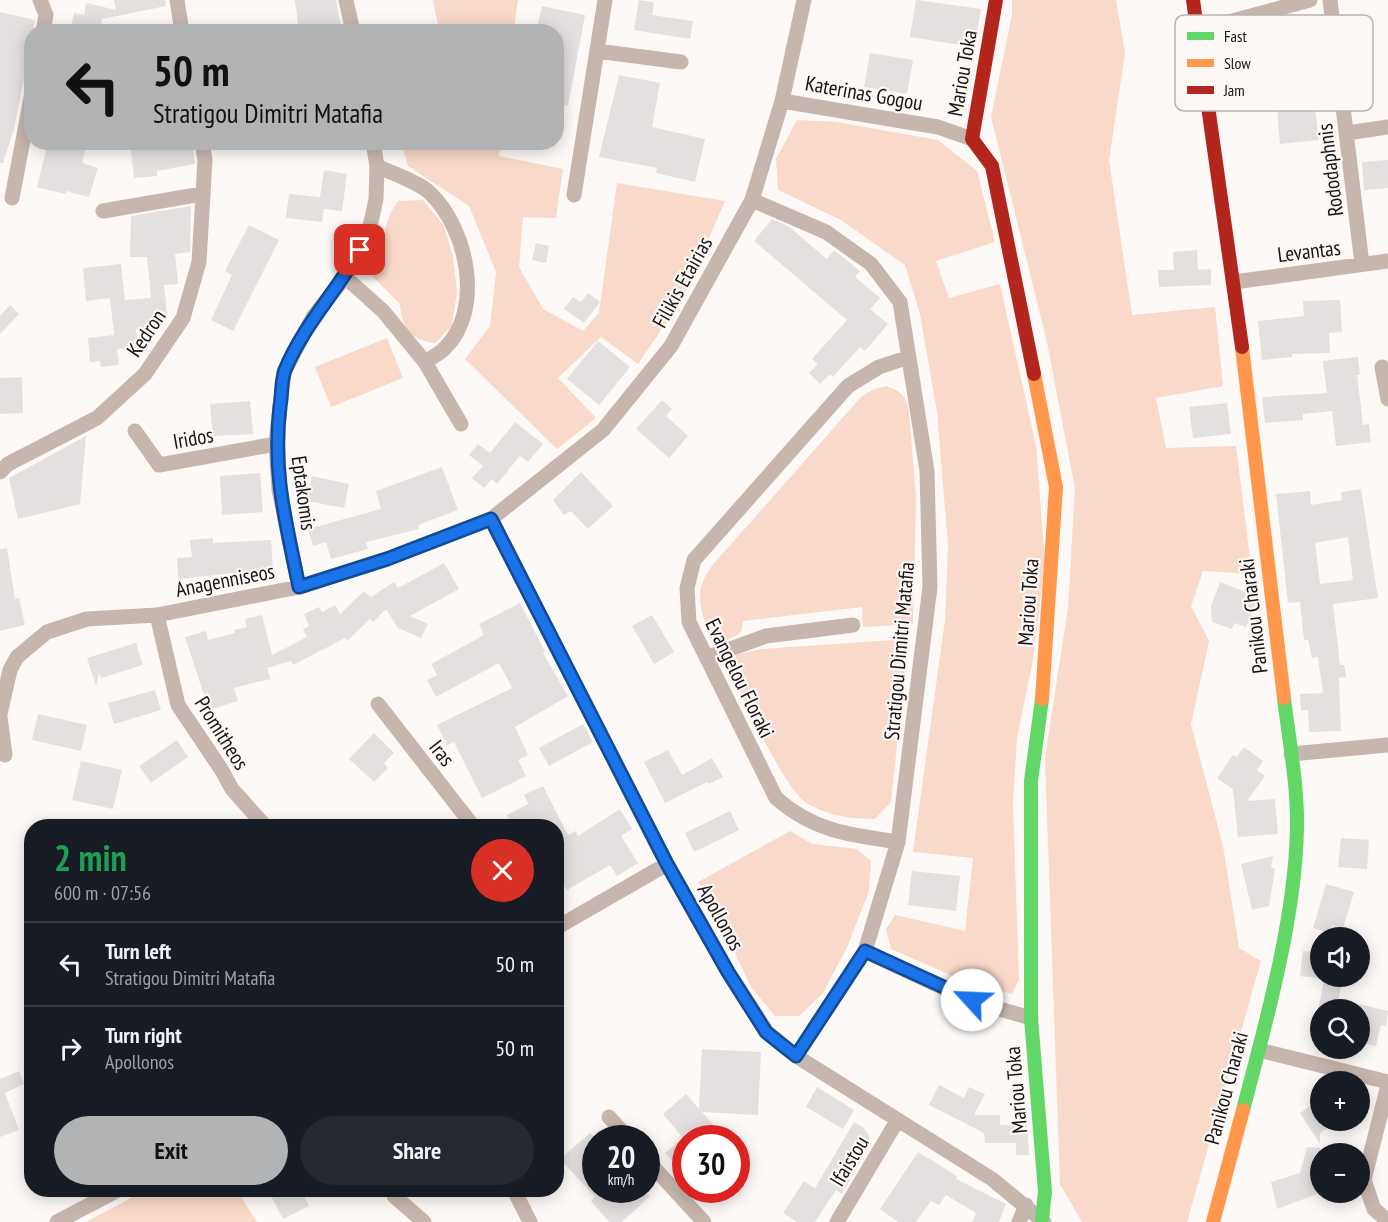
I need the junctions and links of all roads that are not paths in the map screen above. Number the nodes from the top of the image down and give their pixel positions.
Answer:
1 (40, 0) edge
2 (177, 0) edge
3 (346, 0) edge
4 (605, 0) edge
5 (804, 0) edge
6 (996, 0) edge
7 (1193, 0) edge
8 (1311, 0) edge
9 (1329, 0) edge
10 (1196, 15) edge
11 (1255, 15) edge
12 (1331, 15) edge
13 (44, 24) edge
14 (181, 24) edge
15 (350, 24) edge
16 (597, 51) junction
17 (681, 62) dead end
18 (782, 100) junction
19 (1210, 111) edge
20 (1344, 111) edge
21 (1388, 127) edge
22 (1347, 133) junction
23 (24, 135) edge
24 (972, 139) junction
25 (203, 150) edge
26 (374, 150) edge
27 (376, 166) junction
28 (202, 194) junction
29 (574, 195) dead end
30 (12, 198) dead end
31 (752, 200) junction
32 (103, 211) dead end
33 (1388, 261) edge
34 (1362, 264) junction
35 (345, 277) junction
36 (1234, 282) junction
37 (909, 357) junction
38 (425, 362) junction
39 (1382, 367) dead end
40 (1388, 399) edge
41 (461, 424) dead end
42 (135, 430) dead end
43 (276, 444) junction
44 (0, 472) edge
45 (491, 519) junction
46 (299, 587) junction
47 (157, 615) junction
48 (853, 625) dead end
49 (708, 657) junction
50 (5, 667) edge
51 (378, 704) dead end
52 (0, 716) edge
53 (1388, 745) edge
54 (1291, 754) junction
55 (5, 755) dead end
56 (259, 819) edge
57 (468, 819) edge
58 (898, 842) junction
59 (667, 864) junction
60 (564, 923) edge
61 (865, 951) junction
62 (1031, 1018) junction
63 (1259, 1050) junction
64 (796, 1056) junction
65 (1388, 1083) edge
66 (609, 1117) dead end
67 (897, 1121) junction
68 (616, 1125) edge
69 (660, 1174) edge
70 (105, 1197) edge
71 (395, 1197) edge
72 (518, 1197) edge
73 (1026, 1205) junction
74 (1043, 1221) edge
75 (1388, 1221) edge
76 (57, 1222) edge
77 (424, 1222) edge
78 (530, 1222) edge
79 (704, 1222) edge
80 (837, 1222) edge
81 (1019, 1222) edge
82 (1213, 1222) edge

1 - 13 street
2 - 14 street
3 - 15 street
4 - 16 street
5 - 18 street, Filikis Etairias
6 - 24 street, Mariou Toka
7 - 10 street, Panikou Charaki
8 - 11 street
9 - 12 street, Rododaphnis
16 - 17 street
16 - 29 street
18 - 24 street, Katerinas Gogou
18 - 31 street, Filikis Etairias
19 - 36 street, Panikou Charaki
20 - 22 street, Rododaphnis
21 - 22 street
22 - 34 street, Rododaphnis
23 - 30 street
24 - 62 street, Mariou Toka
25 - 28 street, Kedron
26 - 27 street, Eptakomis
27 - 35 street, Eptakomis
27 - 38 street
28 - 32 street
28 - 44 street, Kedron
31 - 37 street, Stratigou Dimitri Matafia
31 - 45 street, Filikis Etairias
33 - 34 street, Levantas
34 - 36 street, Levantas
35 - 38 street
35 - 43 street, Eptakomis
36 - 54 street, Panikou Charaki
37 - 49 street, Evangelou Floraki
37 - 58 street, Stratigou Dimitri Matafia
38 - 41 street
39 - 40 street
42 - 43 street, Iridos
43 - 46 street, Eptakomis
45 - 46 street, Anagenniseos
45 - 59 street, Apollonos
46 - 47 street, Anagenniseos
47 - 50 street, Anagenniseos
47 - 56 street, Promitheos
48 - 49 street
49 - 58 street, Evangelou Floraki
50 - 52 street
51 - 57 street, Iras
52 - 55 street
53 - 54 street
54 - 63 street, Panikou Charaki
58 - 61 street, Stratigou Dimitri Matafia
59 - 60 street
59 - 64 street, Apollonos
61 - 62 street
61 - 64 street, Stratigou Dimitri Matafia
62 - 74 street, Mariou Toka
63 - 65 street
63 - 82 street, Panikou Charaki
64 - 67 street, Apollonos
65 - 75 street
66 - 68 street
67 - 73 street, Apollonos
67 - 80 street, Ifaistou
69 - 79 street
70 - 76 street
71 - 77 street
72 - 78 street
73 - 74 street, Apollonos
73 - 81 street

